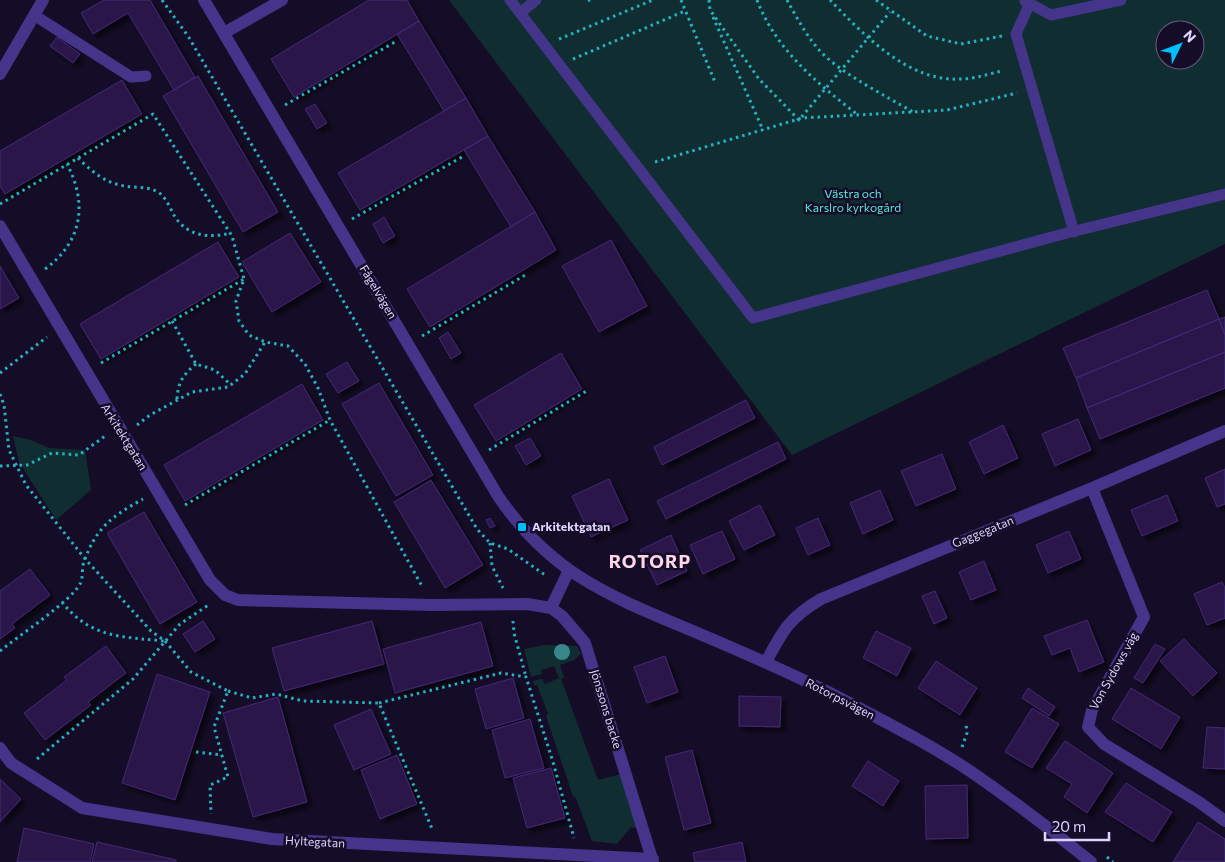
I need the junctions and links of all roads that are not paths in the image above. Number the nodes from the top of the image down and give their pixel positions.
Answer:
1 (42, 0) edge
2 (204, 0) edge
3 (282, 0) edge
4 (510, 0) edge
5 (536, 0) edge
6 (1121, 0) edge
7 (1027, 2) edge
8 (520, 13) junction
9 (34, 15) junction
10 (224, 33) junction
11 (0, 74) edge
12 (146, 76) dead end
13 (1225, 194) edge
14 (0, 226) edge
15 (1074, 232) junction
16 (1225, 431) edge
17 (1092, 488) junction
18 (569, 570) junction
19 (551, 608) junction
20 (766, 662) junction
21 (0, 748) edge
22 (1225, 821) edge
23 (653, 861) edge
24 (1091, 862) edge

1 - 9 street
2 - 10 street, Fågelvägen
3 - 10 street
4 - 8 lane
5 - 8 lane
6 - 7 lane
7 - 15 lane
8 - 15 lane
9 - 11 street
9 - 12 lane
10 - 18 street, Fågelvägen
13 - 15 lane
14 - 19 street, Arkitektgatan
16 - 17 street, Gaggegatan
17 - 20 street, Gaggegatan
17 - 22 street, Von Sydows väg
18 - 19 street
18 - 20 street, Rotorpsvägen
19 - 23 street, Jönssons backe
20 - 24 street, Rotorpsvägen
21 - 23 street, Hyltegatan

